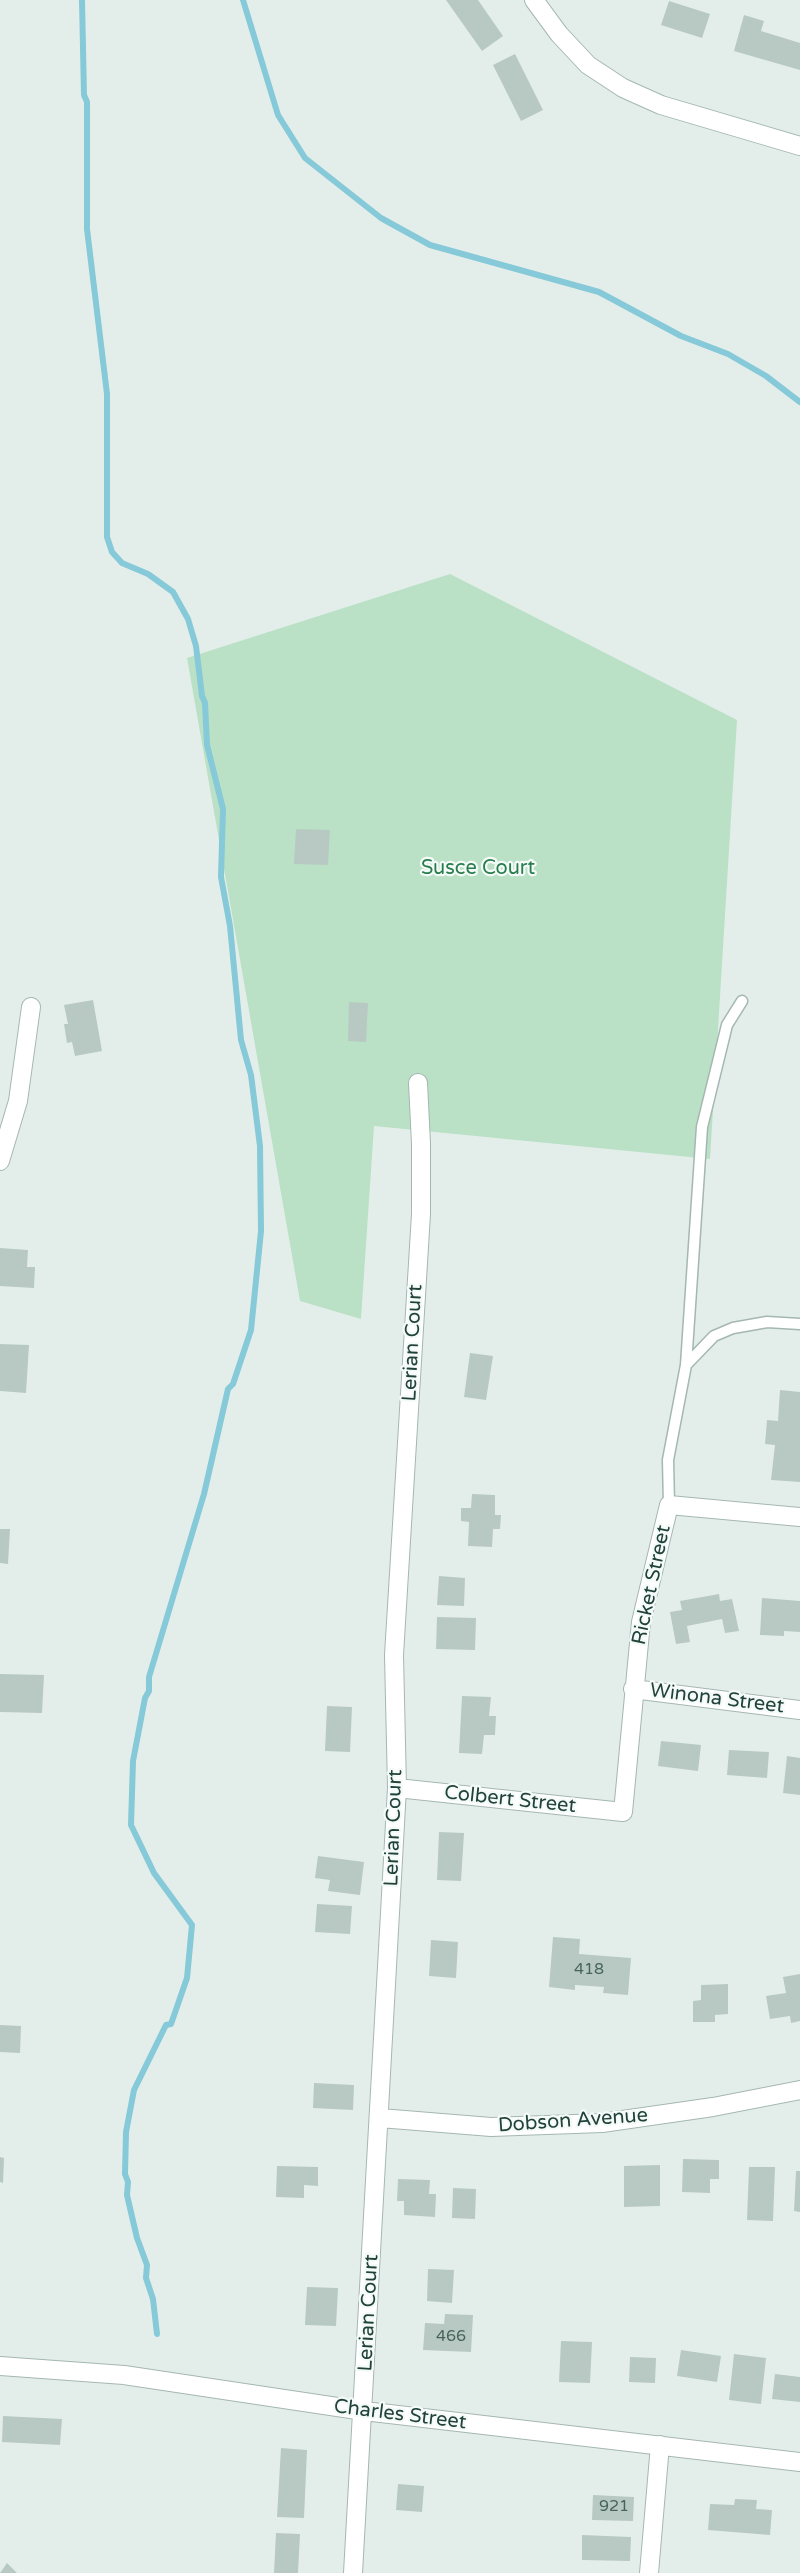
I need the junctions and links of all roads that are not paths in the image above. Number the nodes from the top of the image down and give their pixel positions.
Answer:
1 (534, 0) edge
2 (800, 146) edge
3 (742, 1001) dead end
4 (31, 1007) dead end
5 (418, 1083) dead end
6 (0, 1161) edge
7 (800, 1324) edge
8 (686, 1365) junction
9 (669, 1505) junction
10 (800, 1517) edge
11 (633, 1689) junction
12 (800, 1710) edge
13 (397, 1788) junction
14 (623, 1812) joint
15 (800, 2090) edge
16 (380, 2118) junction
17 (0, 2367) edge
18 (364, 2411) junction
19 (660, 2445) junction
20 (800, 2462) edge
21 (353, 2573) edge
22 (649, 2573) edge

1 - 2 street
3 - 8 lane
4 - 6 street
5 - 13 street, Lerian Court
7 - 8 lane
8 - 9 lane
9 - 10 street, Ricket Street
9 - 11 street, Ricket Street
11 - 12 street, Winona Street
11 - 14 street, Ricket Street
13 - 14 street, Colbert Street
13 - 16 street, Lerian Court
15 - 16 street, Dobson Avenue
16 - 18 street, Lerian Court
17 - 18 street, Charles Street
18 - 19 street, Charles Street
18 - 21 street, Lerian Court
19 - 20 street, Charles Street
19 - 22 street

